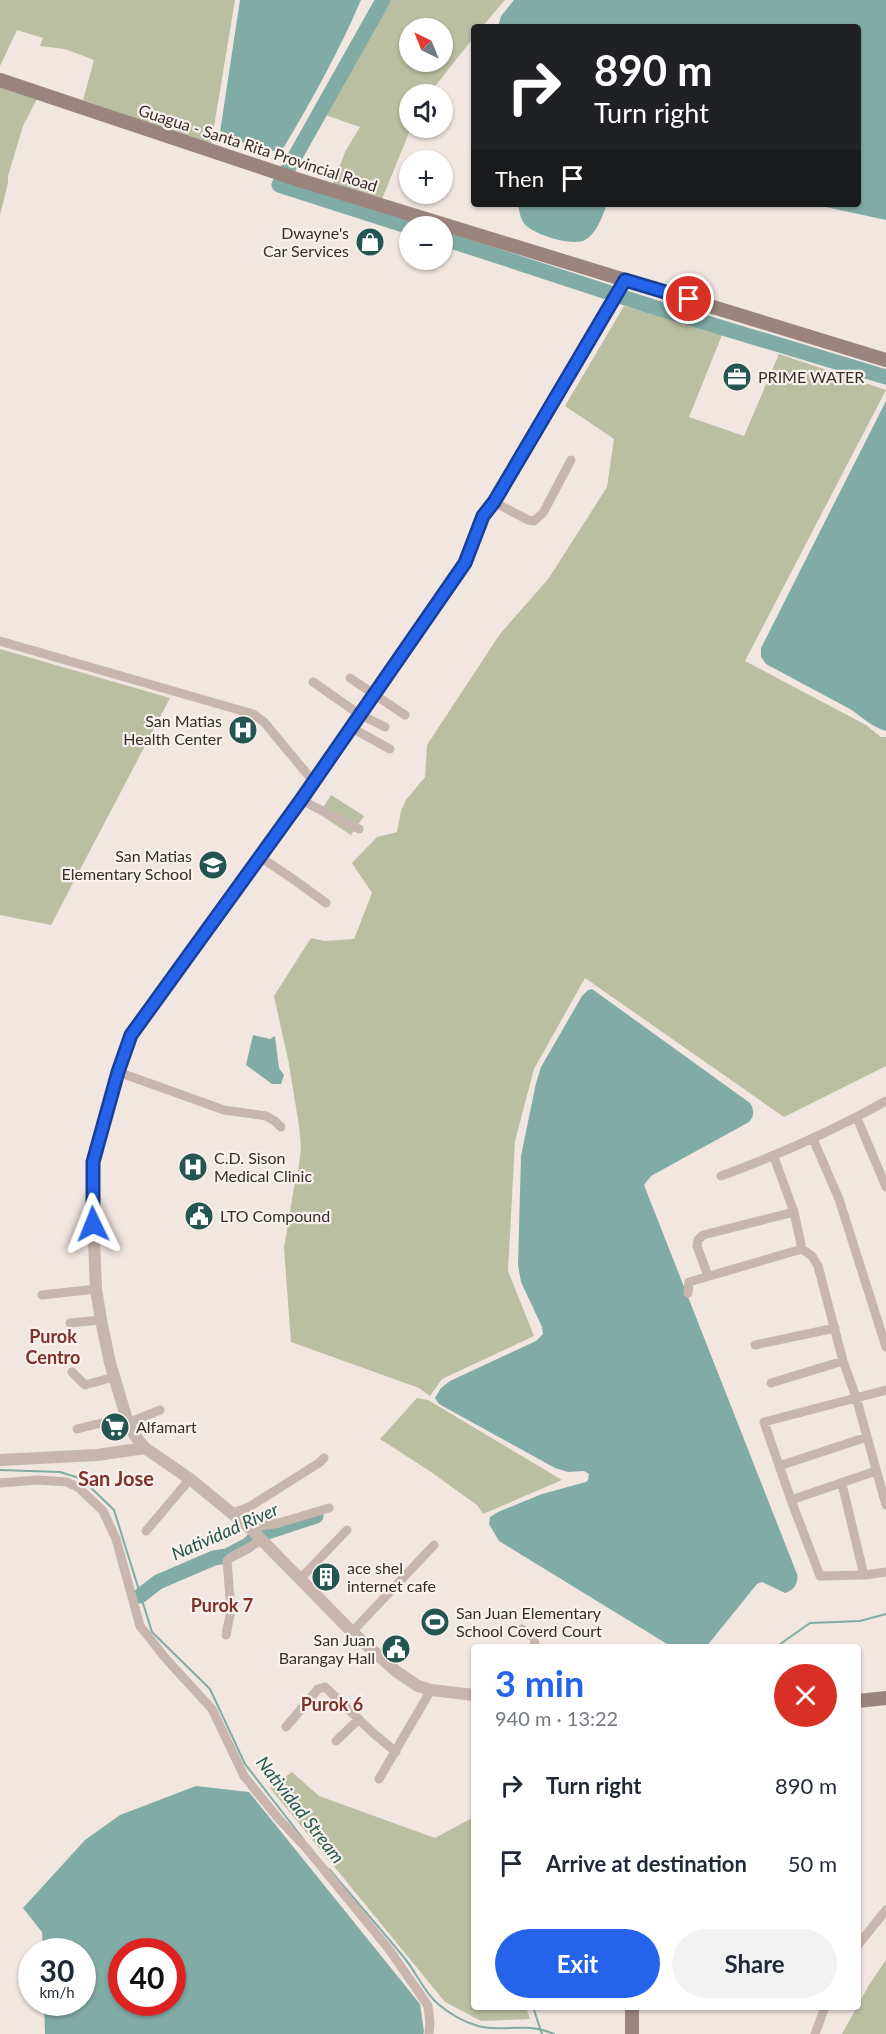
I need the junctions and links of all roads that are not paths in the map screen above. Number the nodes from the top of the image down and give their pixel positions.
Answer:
1 (0, 80) edge
2 (622, 284) junction
3 (886, 360) edge
4 (571, 460) dead end
5 (494, 502) junction
6 (0, 641) edge
7 (350, 678) dead end
8 (313, 682) dead end
9 (374, 693) junction
10 (359, 714) junction
11 (405, 715) dead end
12 (350, 727) junction
13 (385, 727) dead end
14 (390, 749) dead end
15 (313, 780) junction
16 (301, 800) junction
17 (358, 829) dead end
18 (260, 857) junction
19 (326, 903) dead end
20 (118, 1072) junction
21 (886, 1101) edge
22 (857, 1118) junction
23 (281, 1127) dead end
24 (813, 1139) junction
25 (774, 1157) junction
26 (721, 1176) dead end
27 (886, 1187) edge
28 (794, 1212) junction
29 (802, 1249) junction
30 (708, 1276) junction
31 (96, 1289) junction
32 (688, 1293) dead end
33 (42, 1295) dead end
34 (101, 1320) junction
35 (70, 1323) dead end
36 (836, 1328) junction
37 (755, 1345) dead end
38 (886, 1347) edge
39 (843, 1361) junction
40 (72, 1372) dead end
41 (114, 1377) junction
42 (771, 1383) dead end
43 (886, 1390) edge
44 (856, 1397) junction
45 (160, 1410) dead end
46 (127, 1420) junction
47 (77, 1429) dead end
48 (867, 1437) junction
49 (145, 1448) junction
50 (324, 1458) dead end
51 (0, 1460) edge
52 (779, 1466) junction
53 (876, 1471) junction
54 (190, 1479) junction
55 (0, 1482) edge
56 (842, 1484) junction
57 (791, 1500) junction
58 (886, 1505) edge
59 (329, 1508) dead end
60 (233, 1513) junction
61 (347, 1530) dead end
62 (146, 1531) dead end
63 (256, 1534) junction
64 (434, 1545) dead end
65 (886, 1572) edge
66 (864, 1575) junction
67 (300, 1579) junction
68 (522, 1629) dead end
69 (352, 1632) junction
70 (226, 1635) dead end
71 (535, 1644) edge
72 (430, 1690) junction
73 (471, 1695) edge
74 (886, 1698) edge
75 (861, 1701) edge
76 (359, 1719) junction
77 (286, 1726) dead end
78 (336, 1741) dead end
79 (396, 1752) junction
80 (379, 1779) dead end
81 (886, 1910) edge
82 (861, 1941) edge
83 (632, 2010) edge
84 (824, 2010) edge
85 (429, 2034) edge
86 (632, 2034) edge
87 (815, 2034) edge

1 - 2 main road, Guagua - Santa Rita Provincial Road
2 - 3 main road, Guagua - Santa Rita Provincial Road
2 - 5 street
4 - 5 street
5 - 9 street
6 - 15 street
7 - 9 street
8 - 10 street
9 - 10 street
9 - 11 street
10 - 12 street
10 - 13 street
12 - 14 street
12 - 15 street
15 - 16 street
16 - 17 street
16 - 18 street
18 - 19 street
18 - 20 street
20 - 23 street
20 - 31 street
21 - 22 street
22 - 24 street
22 - 27 street
24 - 25 street
24 - 38 street
25 - 26 street
25 - 28 street
28 - 29 street
28 - 30 street
29 - 30 street
29 - 36 street
30 - 32 street
31 - 33 street
31 - 34 street
34 - 35 street
34 - 41 street
36 - 37 street
36 - 39 street
39 - 42 street
39 - 44 street
40 - 41 street
41 - 46 street
43 - 44 street
44 - 48 street
44 - 52 street
45 - 46 street
46 - 47 street
46 - 49 street
48 - 52 street
48 - 53 street
49 - 51 street
49 - 54 street
50 - 60 street
52 - 57 street
53 - 56 street
53 - 58 street
54 - 60 street
54 - 62 street
55 - 85 street
56 - 57 street
56 - 66 street
57 - 66 street
59 - 63 street
60 - 63 street
61 - 67 street
63 - 67 street
63 - 70 street
64 - 69 street
65 - 66 street
67 - 69 street
68 - 71 street
69 - 72 street
72 - 73 street
72 - 79 street
74 - 75 main road
76 - 77 street
76 - 78 street
76 - 79 street
79 - 80 street
81 - 82 street
83 - 86 main road
84 - 87 street

